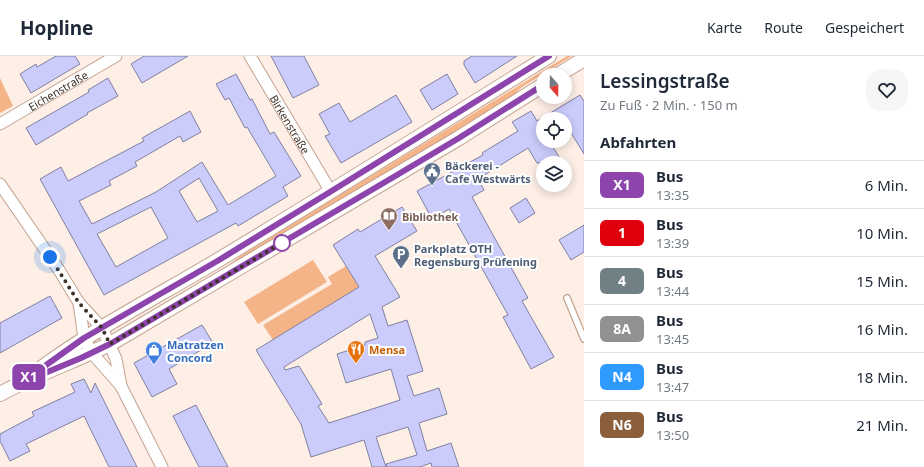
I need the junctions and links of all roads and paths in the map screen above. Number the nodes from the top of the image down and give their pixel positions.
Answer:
1 (116, 56) edge
2 (250, 56) edge
3 (549, 56) edge
4 (584, 59) edge
5 (569, 68) edge
6 (536, 89) edge
7 (0, 124) edge
8 (0, 184) edge
9 (330, 192) junction
10 (567, 298) dead end
11 (79, 303) junction
12 (102, 328) junction
13 (84, 338) junction
14 (584, 339) edge
15 (110, 344) junction
16 (92, 353) junction
17 (21, 383) junction
18 (121, 386) junction
19 (0, 394) edge
20 (162, 467) edge

1 - 7 street, Eichenstraße
2 - 9 street, Birkenstraße
3 - 9 street
4 - 5 street
6 - 15 street
8 - 11 street
9 - 12 street
10 - 14 lane
11 - 12 street
11 - 13 street
12 - 13 street
12 - 15 street
13 - 16 street
13 - 17 street
15 - 16 street
15 - 18 street
16 - 17 street
16 - 18 street
17 - 19 street
18 - 20 street

